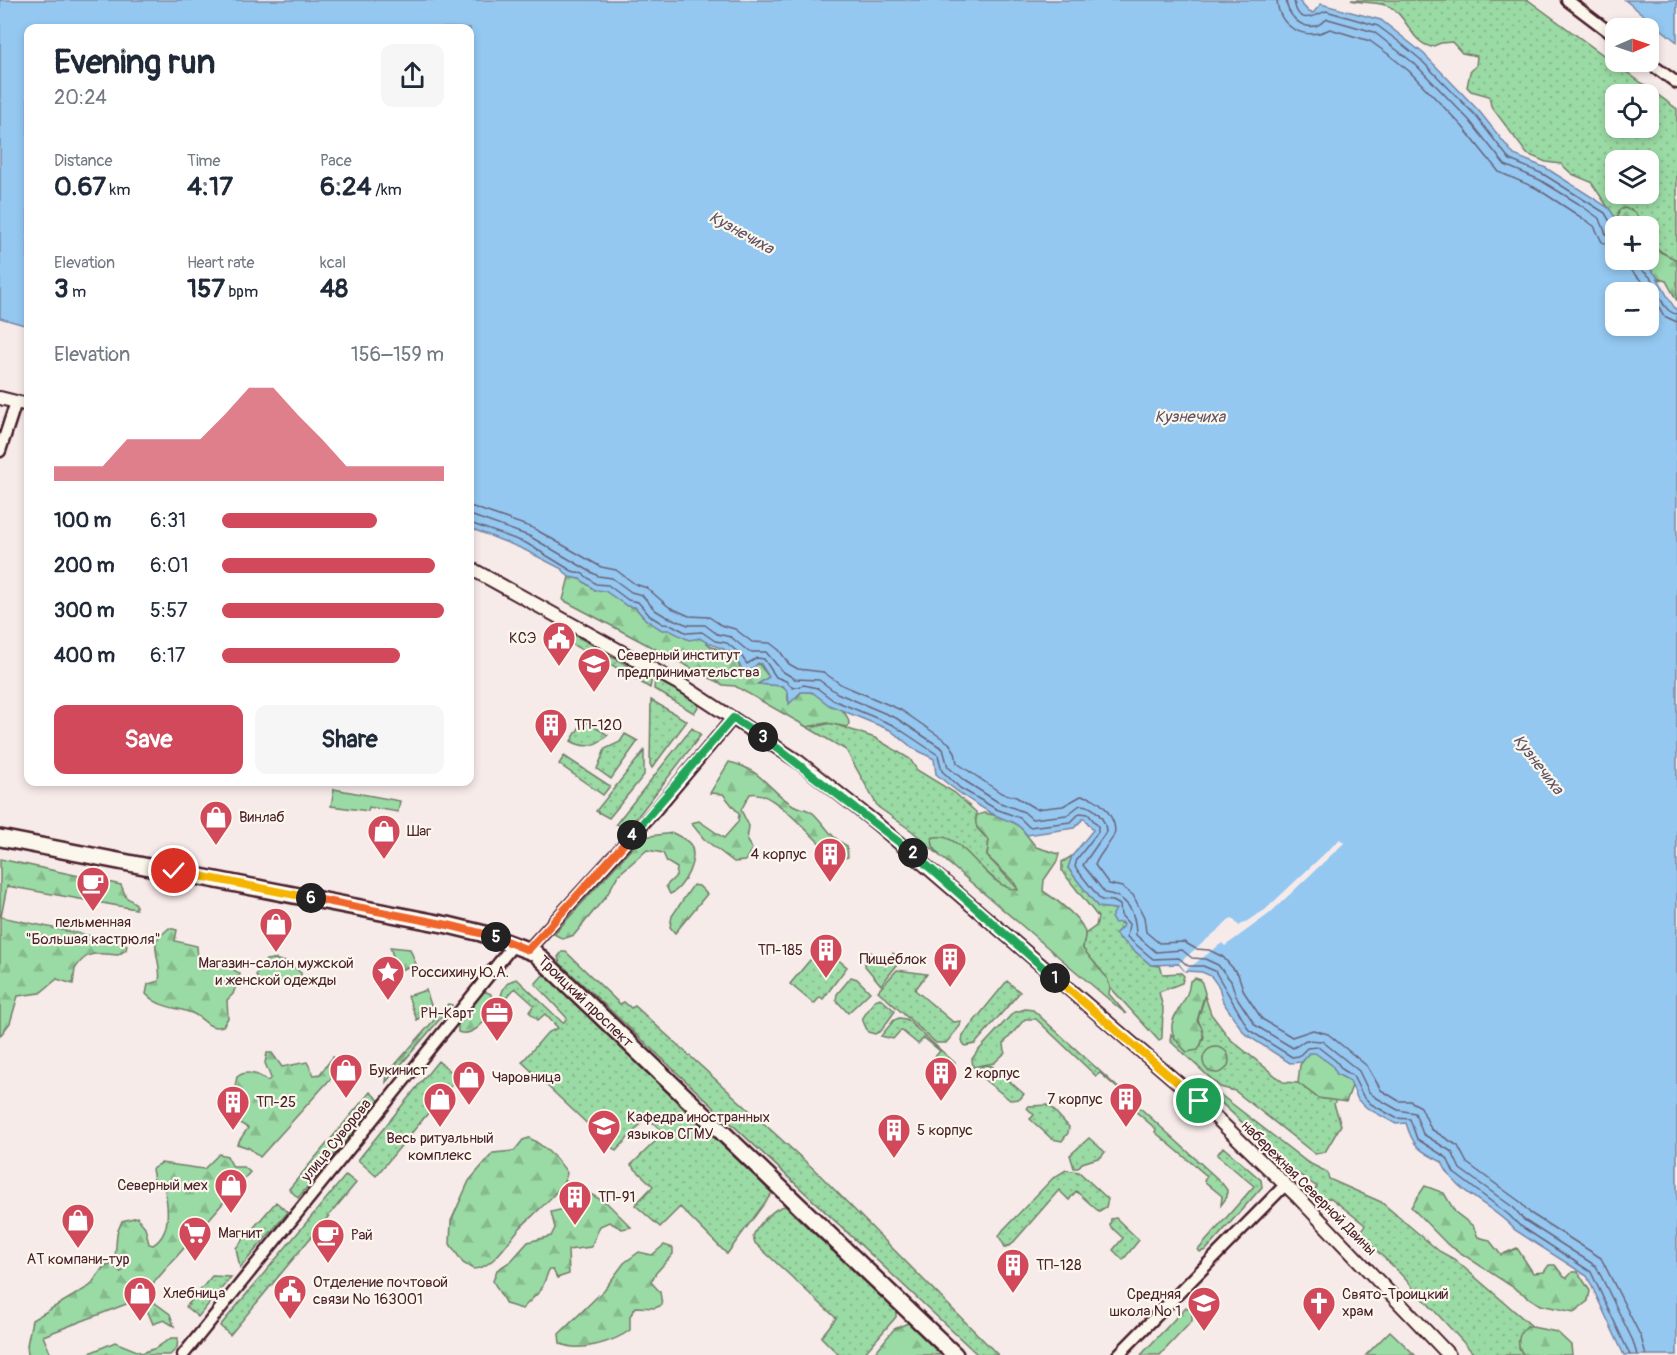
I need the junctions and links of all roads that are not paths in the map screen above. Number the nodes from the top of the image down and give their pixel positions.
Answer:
1 (1567, 0) edge
2 (1605, 29) edge
3 (1659, 70) edge
4 (1677, 83) edge
5 (0, 398) edge
6 (22, 404) edge
7 (0, 451) edge
8 (474, 570) edge
9 (733, 718) junction
10 (0, 838) edge
11 (521, 947) junction
12 (1285, 1185) junction
13 (183, 1355) edge
14 (955, 1355) edge
15 (1118, 1355) edge
16 (1449, 1355) edge

1 - 2 street
3 - 4 street
5 - 6 street
6 - 7 street
8 - 9 street, набережная Северной Двины
9 - 11 street, улица Суворова
9 - 12 street, набережная Северной Двины
10 - 11 main road, Троицкий проспект
11 - 13 street, улица Суворова
11 - 14 main road, Троицкий проспект
12 - 15 street
12 - 16 street, набережная Северной Двины

